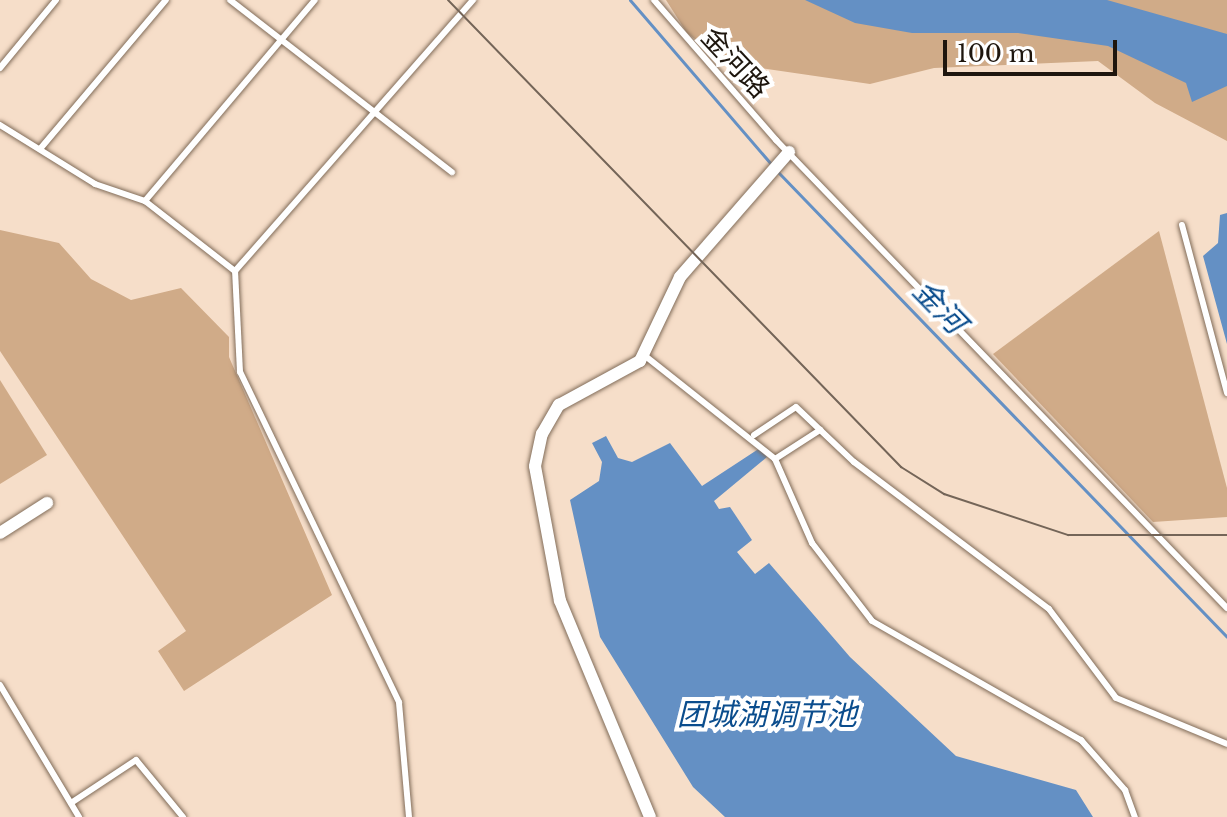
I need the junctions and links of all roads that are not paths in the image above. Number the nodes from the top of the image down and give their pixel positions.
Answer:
1 (56, 0) edge
2 (166, 0) edge
3 (230, 0) edge
4 (315, 0) edge
5 (473, 0) edge
6 (654, 0) edge
7 (281, 41) junction
8 (0, 68) edge
9 (368, 112) junction
10 (0, 125) edge
11 (40, 149) junction
12 (786, 156) junction
13 (452, 172) dead end
14 (145, 201) junction
15 (1182, 225) dead end
16 (235, 271) junction
17 (644, 355) junction
18 (1227, 393) edge
19 (820, 430) junction
20 (754, 435) junction
21 (775, 459) junction
22 (47, 503) dead end
23 (0, 533) edge
24 (1227, 608) edge
25 (0, 685) edge
26 (1227, 744) edge
27 (71, 803) junction
28 (79, 817) edge
29 (183, 817) edge
30 (409, 817) edge
31 (650, 817) edge
32 (1135, 817) edge

1 - 8 lane
2 - 11 lane
3 - 7 lane
4 - 7 lane
5 - 9 lane
6 - 12 lane, 金河路
7 - 9 lane
7 - 14 lane
9 - 13 lane
9 - 16 lane
10 - 11 lane
11 - 14 lane
12 - 17 street
12 - 24 lane, 金河路
14 - 16 lane
15 - 18 lane
16 - 30 lane
17 - 20 lane
17 - 31 street
19 - 20 lane
19 - 21 lane
19 - 26 lane
20 - 21 lane
21 - 32 lane
22 - 23 street
25 - 27 lane
27 - 28 lane
27 - 29 lane

